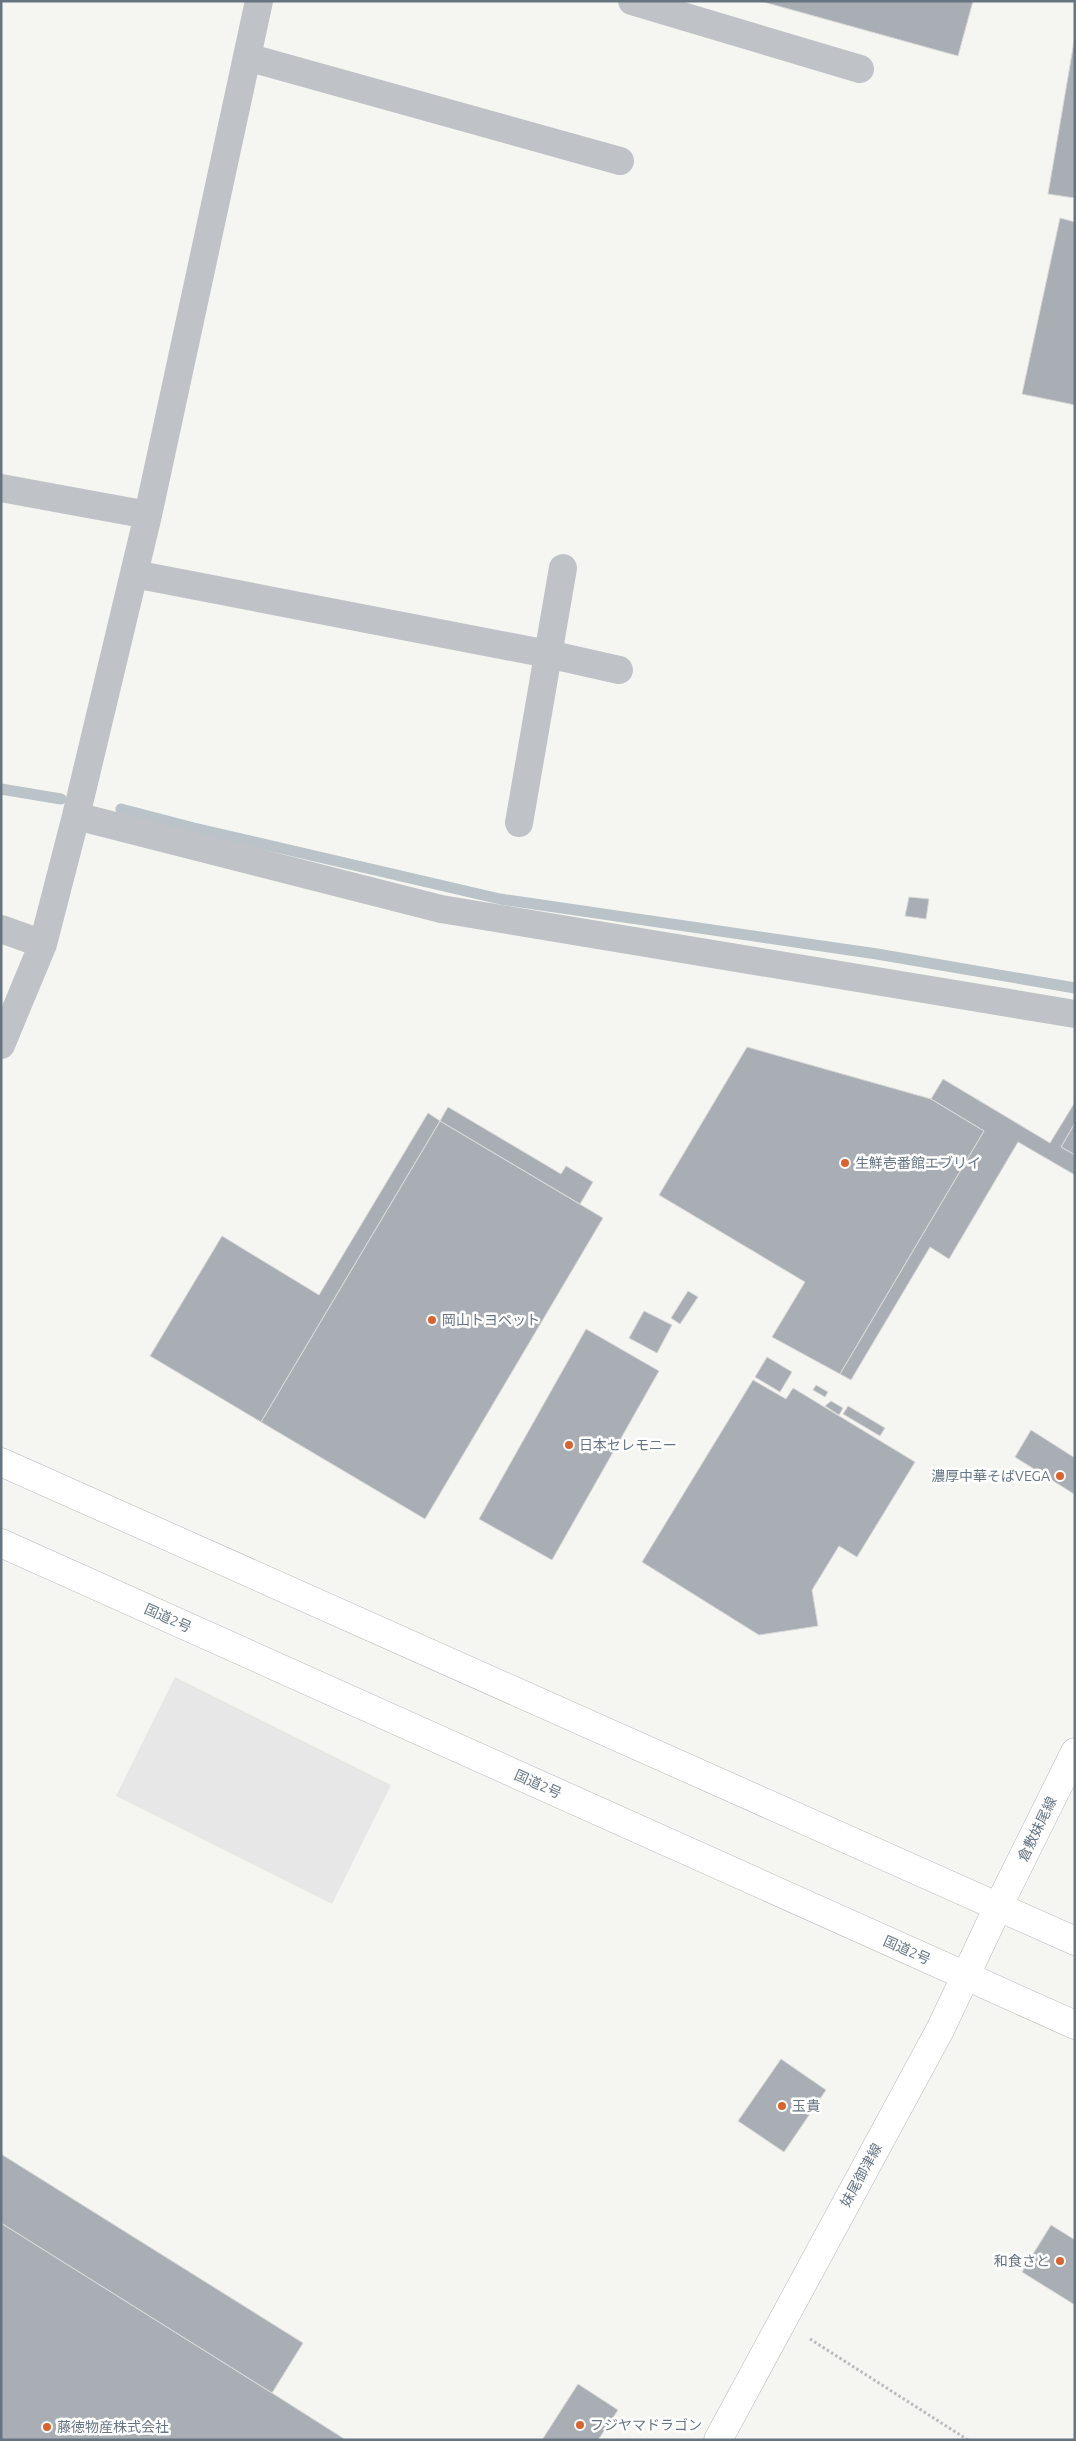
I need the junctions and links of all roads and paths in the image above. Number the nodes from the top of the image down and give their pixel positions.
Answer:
1 (259, 1) edge
2 (632, 1) edge
3 (247, 57) junction
4 (860, 69) dead end
5 (620, 161) dead end
6 (1, 488) edge
7 (148, 515) junction
8 (563, 568) dead end
9 (134, 574) junction
10 (548, 654) junction
11 (619, 670) dead end
12 (76, 816) junction
13 (519, 823) dead end
14 (1, 929) edge
15 (43, 944) junction
16 (1075, 1014) edge
17 (1, 1045) edge
18 (1, 1462) edge
19 (1, 1543) edge
20 (1075, 1752) edge
21 (998, 1907) junction
22 (1075, 1941) edge
23 (964, 1976) junction
24 (1075, 2025) edge
25 (781, 2320) junction
26 (718, 2440) edge
27 (968, 2440) edge

1 - 3 street
2 - 4 street
3 - 5 street
3 - 7 street
6 - 7 street
7 - 9 street
8 - 10 street
9 - 10 street
9 - 12 street
10 - 11 street
10 - 13 street
12 - 15 street
12 - 16 street
14 - 15 street
15 - 17 street
18 - 21 main road
19 - 23 main road, 国道2号
20 - 21 main road, 倉敷妹尾線
21 - 22 main road
21 - 23 main road, 妹尾御津線
23 - 24 main road, 国道2号
23 - 25 main road, 妹尾御津線
25 - 26 main road, 妹尾御津線
25 - 27 path

